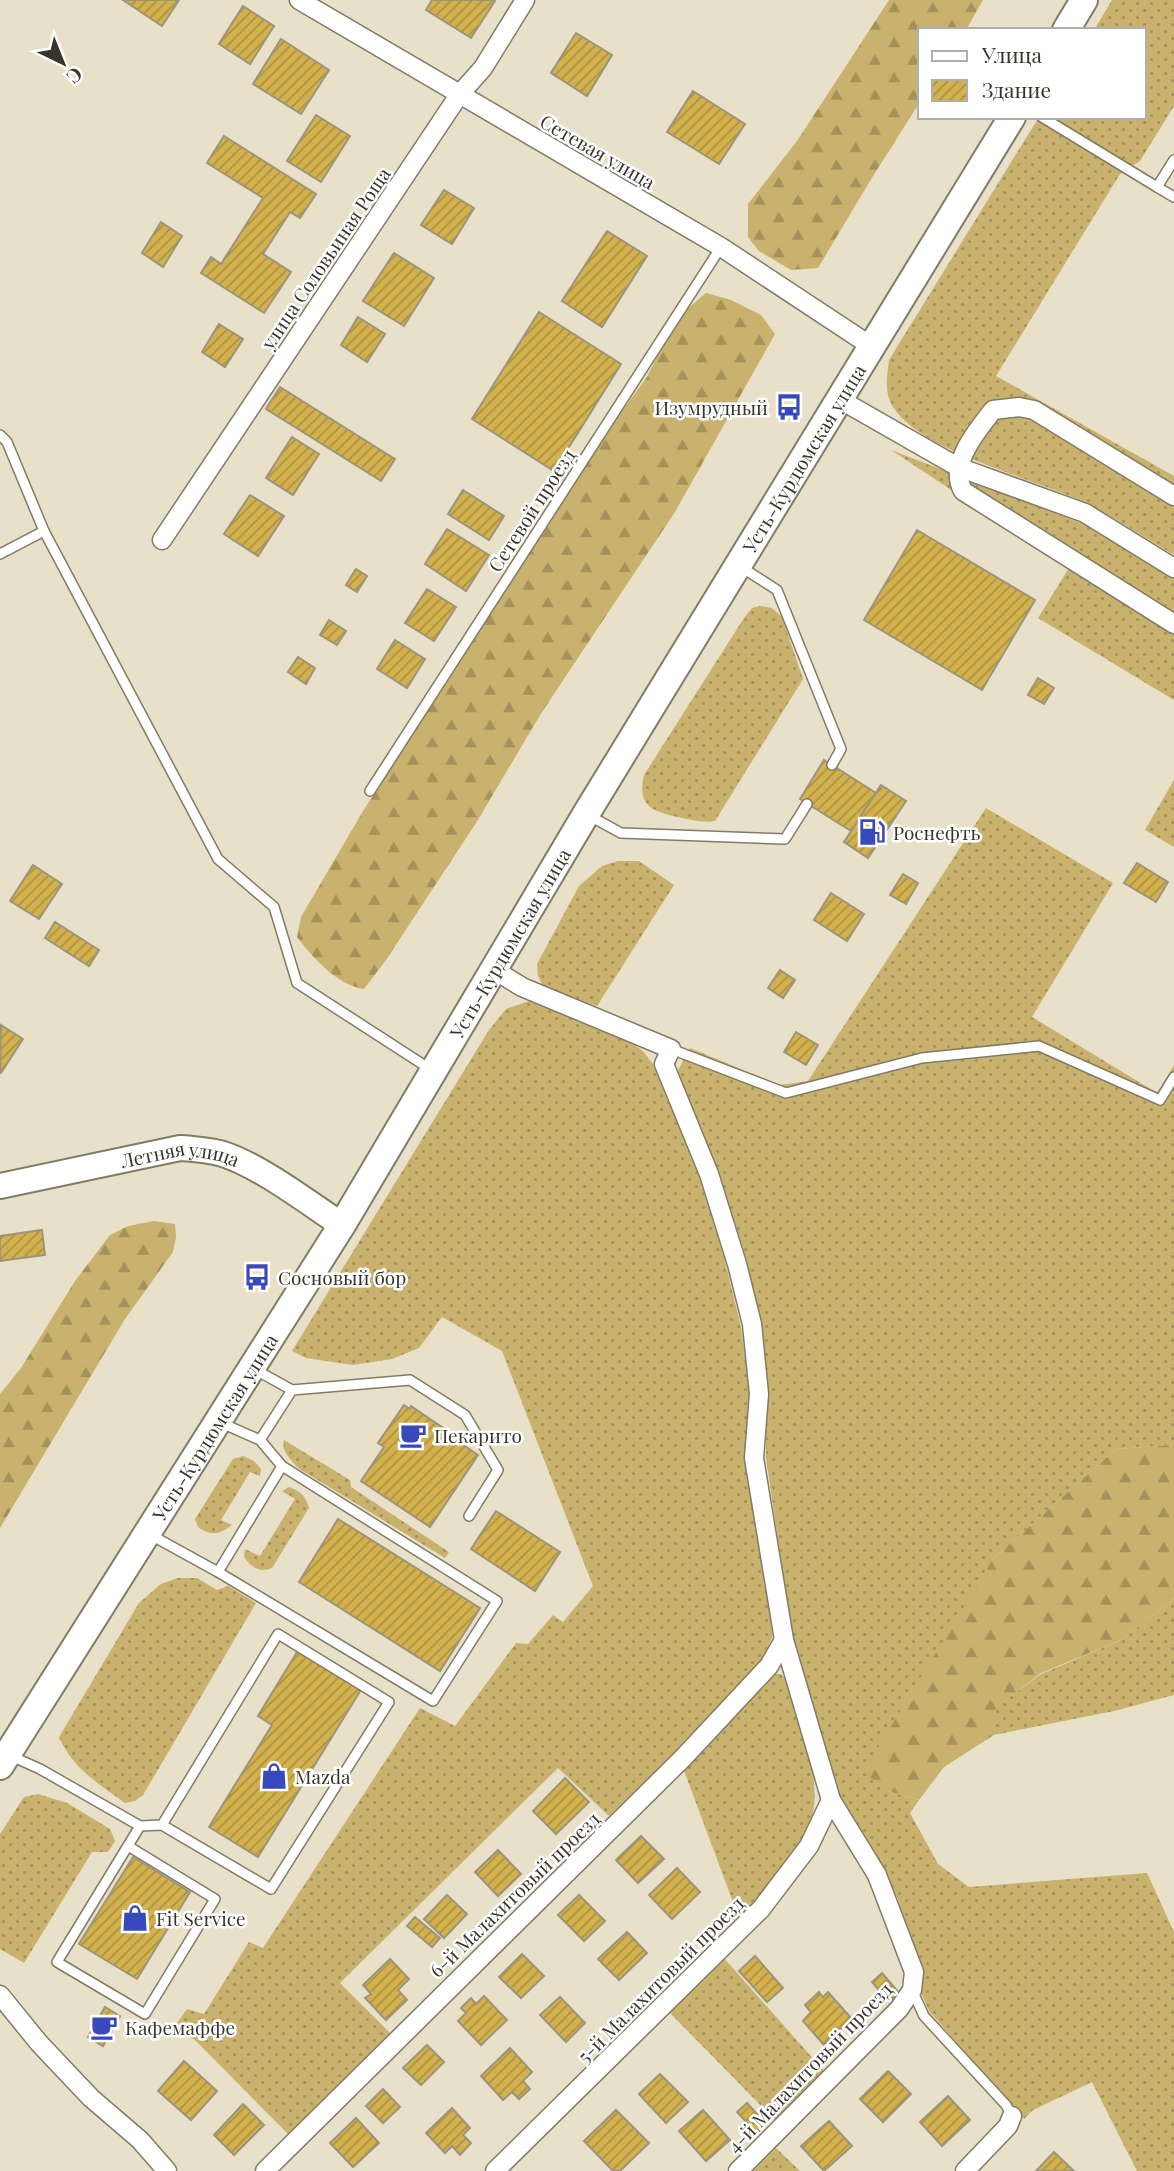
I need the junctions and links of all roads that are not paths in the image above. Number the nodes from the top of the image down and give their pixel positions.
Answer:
1 (299, 0) edge
2 (525, 0) edge
3 (1084, 0) edge
4 (1067, 28) edge
5 (459, 95) junction
6 (1012, 119) edge
7 (1045, 119) edge
8 (1174, 160) edge
9 (1157, 187) junction
10 (1174, 197) edge
11 (721, 247) junction
12 (871, 346) junction
13 (839, 400) junction
14 (0, 435) edge
15 (958, 467) junction
16 (1174, 496) edge
17 (44, 531) junction
18 (162, 540) dead end
19 (0, 554) edge
20 (738, 566) junction
21 (1174, 568) edge
22 (1174, 624) edge
23 (832, 765) dead end
24 (370, 791) dead end
25 (807, 804) dead end
26 (586, 814) junction
27 (493, 969) junction
28 (671, 1049) junction
29 (434, 1072) junction
30 (1174, 1077) edge
31 (0, 1186) edge
32 (342, 1225) junction
33 (253, 1368) junction
34 (292, 1390) junction
35 (219, 1421) junction
36 (260, 1440) junction
37 (282, 1466) junction
38 (469, 1517) dead end
39 (148, 1533) junction
40 (218, 1572) junction
41 (784, 1640) junction
42 (4, 1760) edge
43 (831, 1800) junction
44 (162, 1825) junction
45 (140, 1826) junction
46 (128, 1846) junction
47 (912, 1990) junction
48 (0, 1995) edge
49 (1012, 2116) joint
50 (167, 2171) edge
51 (265, 2171) edge
52 (495, 2171) edge
53 (738, 2171) edge
54 (965, 2171) edge

1 - 5 street, Сетевая улица
2 - 5 street, улица Соловьиная Роща
3 - 4 main road
5 - 11 street, Сетевая улица
5 - 18 street, улица Соловьиная Роща
6 - 12 main road, Усть-Курдюмская улица
7 - 9 lane
8 - 9 lane
9 - 10 lane
11 - 12 street, Сетевая улица
11 - 24 lane, Сетевой проезд
12 - 13 main road, Усть-Курдюмская улица
13 - 15 street
13 - 20 main road, Усть-Курдюмская улица
14 - 17 lane
15 - 16 street
15 - 21 street
15 - 22 street
17 - 19 lane
17 - 29 lane
20 - 23 lane
20 - 26 main road, Усть-Курдюмская улица
25 - 26 lane
26 - 27 main road, Усть-Курдюмская улица
27 - 28 street
27 - 29 main road, Усть-Курдюмская улица
28 - 30 lane
28 - 41 street, 4-й Малахитовый проезд
29 - 32 main road, Усть-Курдюмская улица
31 - 32 street, Летняя улица
32 - 33 main road, Усть-Курдюмская улица
33 - 34 lane
33 - 35 main road, Усть-Курдюмская улица
34 - 36 lane
34 - 38 lane
35 - 36 lane
35 - 39 main road, Усть-Курдюмская улица
36 - 37 lane
37 - 40 lane
37 - 40 lane
39 - 40 lane
39 - 42 main road, Усть-Курдюмская улица
41 - 43 street, 4-й Малахитовый проезд
41 - 51 street, 6-й Малахитовый проезд
42 - 45 lane
43 - 47 street, 4-й Малахитовый проезд
43 - 52 street, 5-й Малахитовый проезд
44 - 44 lane
44 - 45 lane
45 - 46 lane
46 - 46 lane
47 - 49 lane
47 - 53 street, 4-й Малахитовый проезд
48 - 50 street
49 - 54 street

